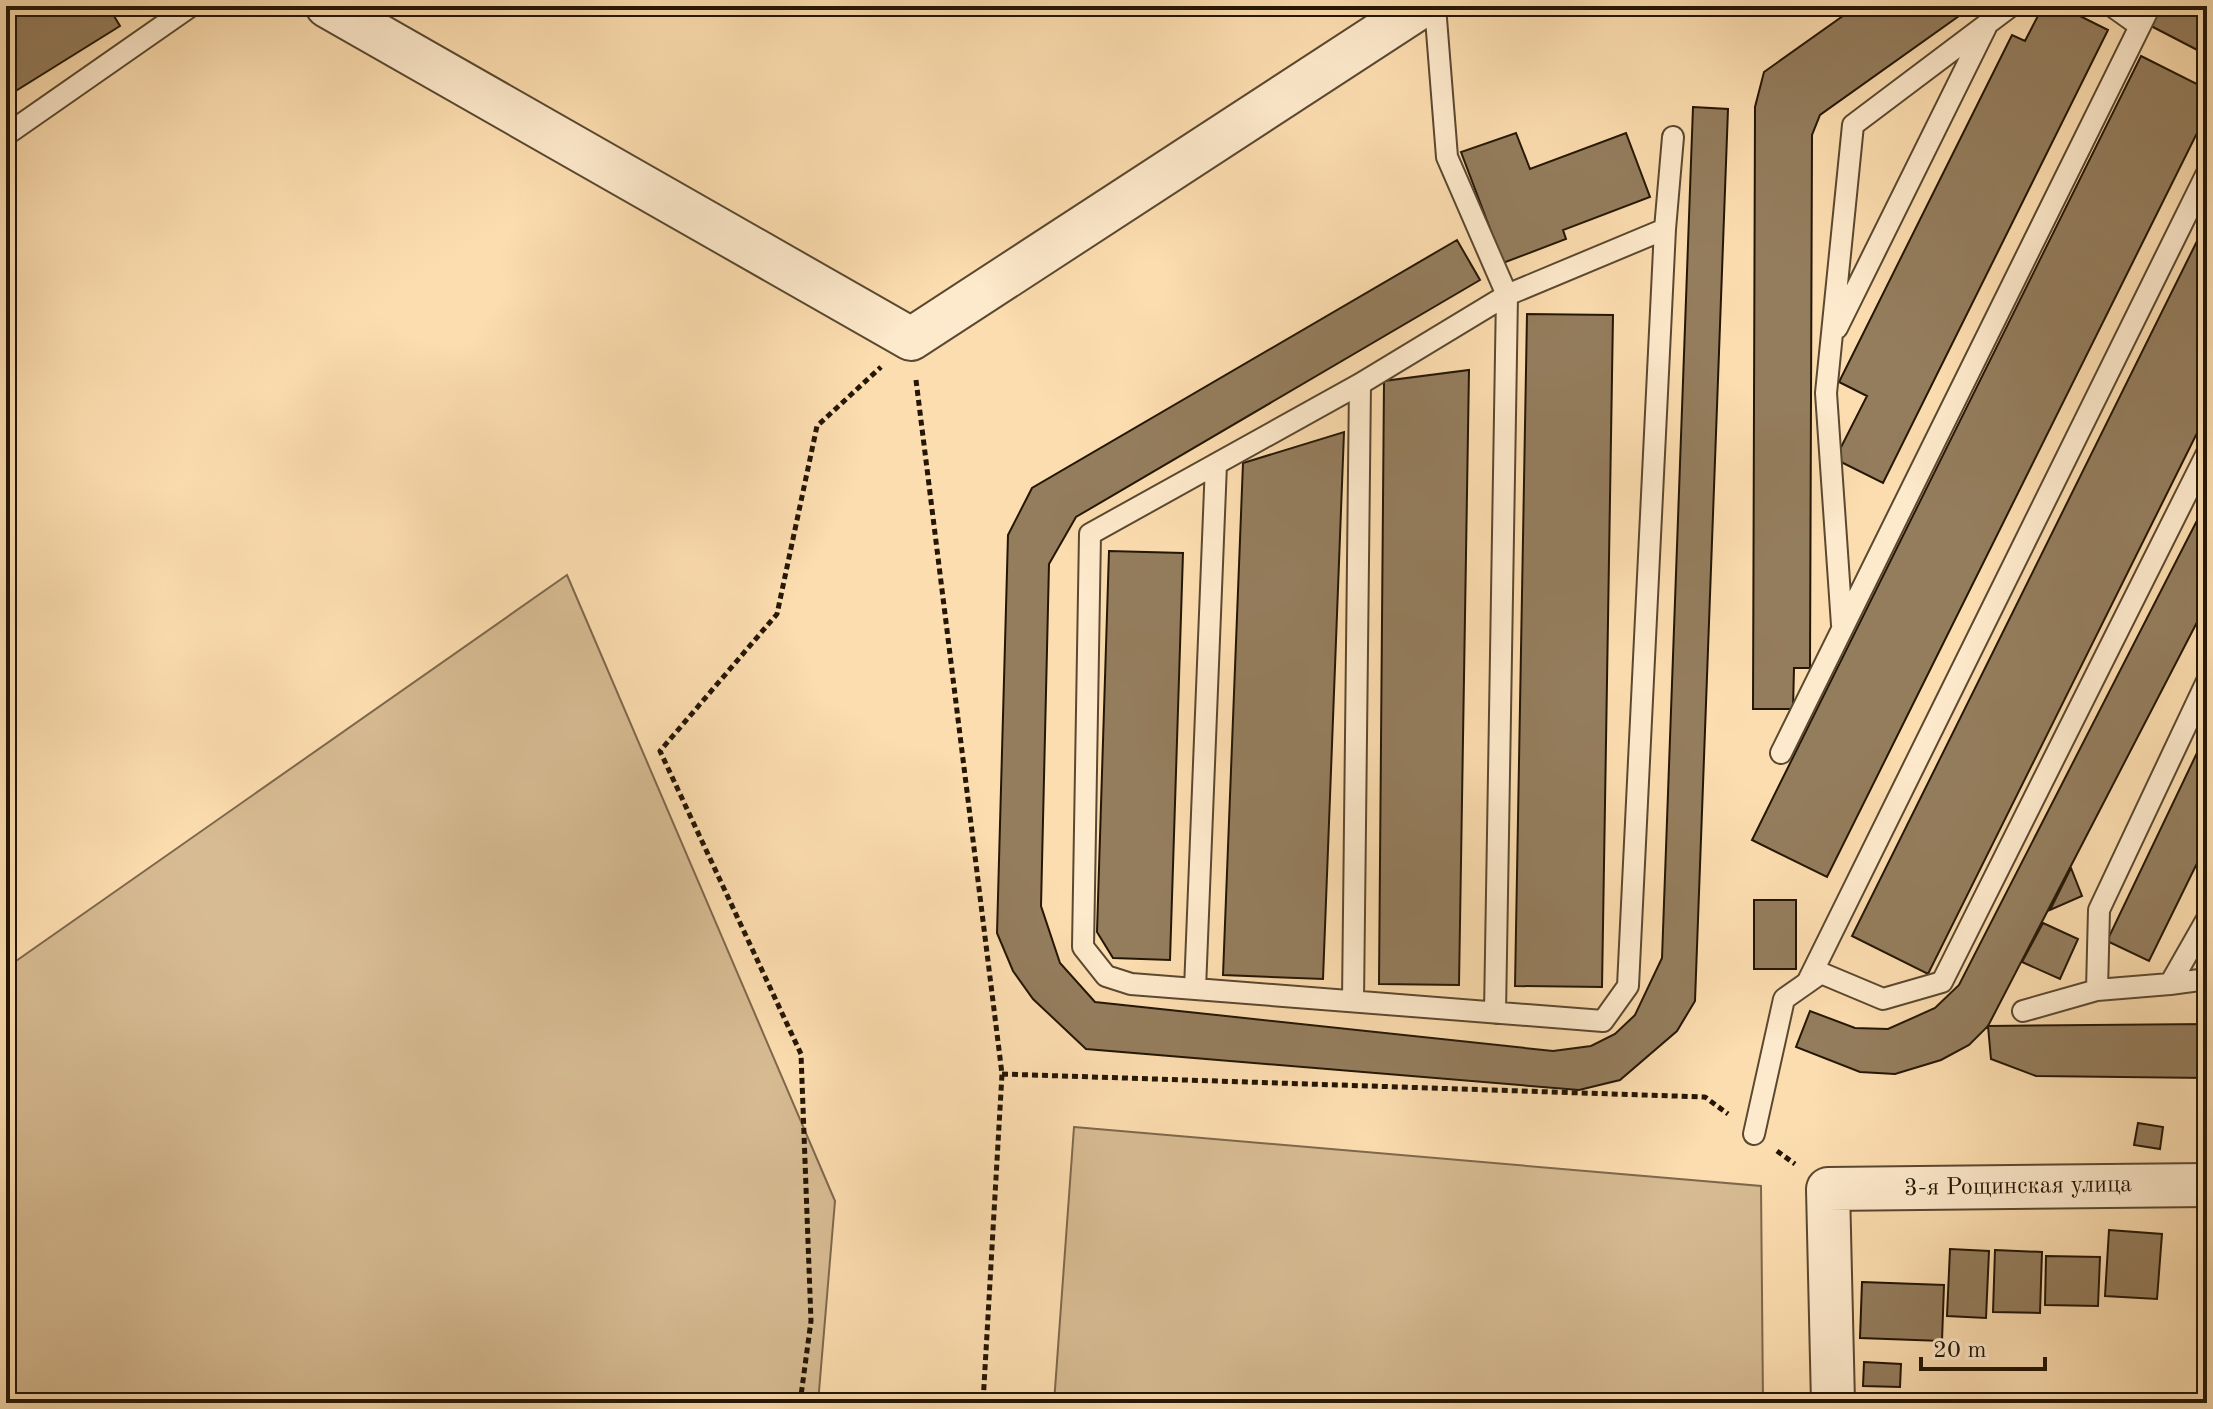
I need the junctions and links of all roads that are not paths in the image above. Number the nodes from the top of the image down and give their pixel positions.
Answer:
1 (191, 6) edge
2 (327, 6) edge
3 (1422, 6) edge
4 (1435, 6) edge
5 (2011, 6) edge
6 (2112, 6) edge
7 (2150, 6) edge
8 (1988, 23) junction
9 (2140, 26) junction
10 (6, 135) edge
11 (1673, 137) dead end
12 (2207, 173) edge
13 (1665, 229) junction
14 (1507, 295) junction
15 (1831, 340) junction
16 (1360, 384) junction
17 (2207, 453) edge
18 (1216, 464) junction
19 (1842, 629) junction
20 (2207, 681) edge
21 (1781, 753) dead end
22 (2207, 919) edge
23 (2207, 979) edge
24 (1808, 981) junction
25 (2170, 984) junction
26 (1195, 989) junction
27 (2097, 990) junction
28 (1353, 1001) junction
29 (2023, 1011) dead end
30 (1495, 1013) junction
31 (1754, 1134) road end
32 (2207, 1185) edge
33 (1833, 1403) edge

1 - 10 lane
2 - 3 street
4 - 14 lane
5 - 8 lane
6 - 9 lane
7 - 9 lane
8 - 15 lane
8 - 15 lane
9 - 19 lane
11 - 13 lane
12 - 24 lane
13 - 14 lane
13 - 30 lane
14 - 16 lane
14 - 30 lane
15 - 19 lane
16 - 18 lane
16 - 28 lane
17 - 24 lane
18 - 26 lane
18 - 26 lane
19 - 21 lane
20 - 27 lane
22 - 25 lane
23 - 25 lane
24 - 31 lane
25 - 27 lane
26 - 28 lane
27 - 29 lane
28 - 30 lane
32 - 33 street, 3-я Рощинская улица

